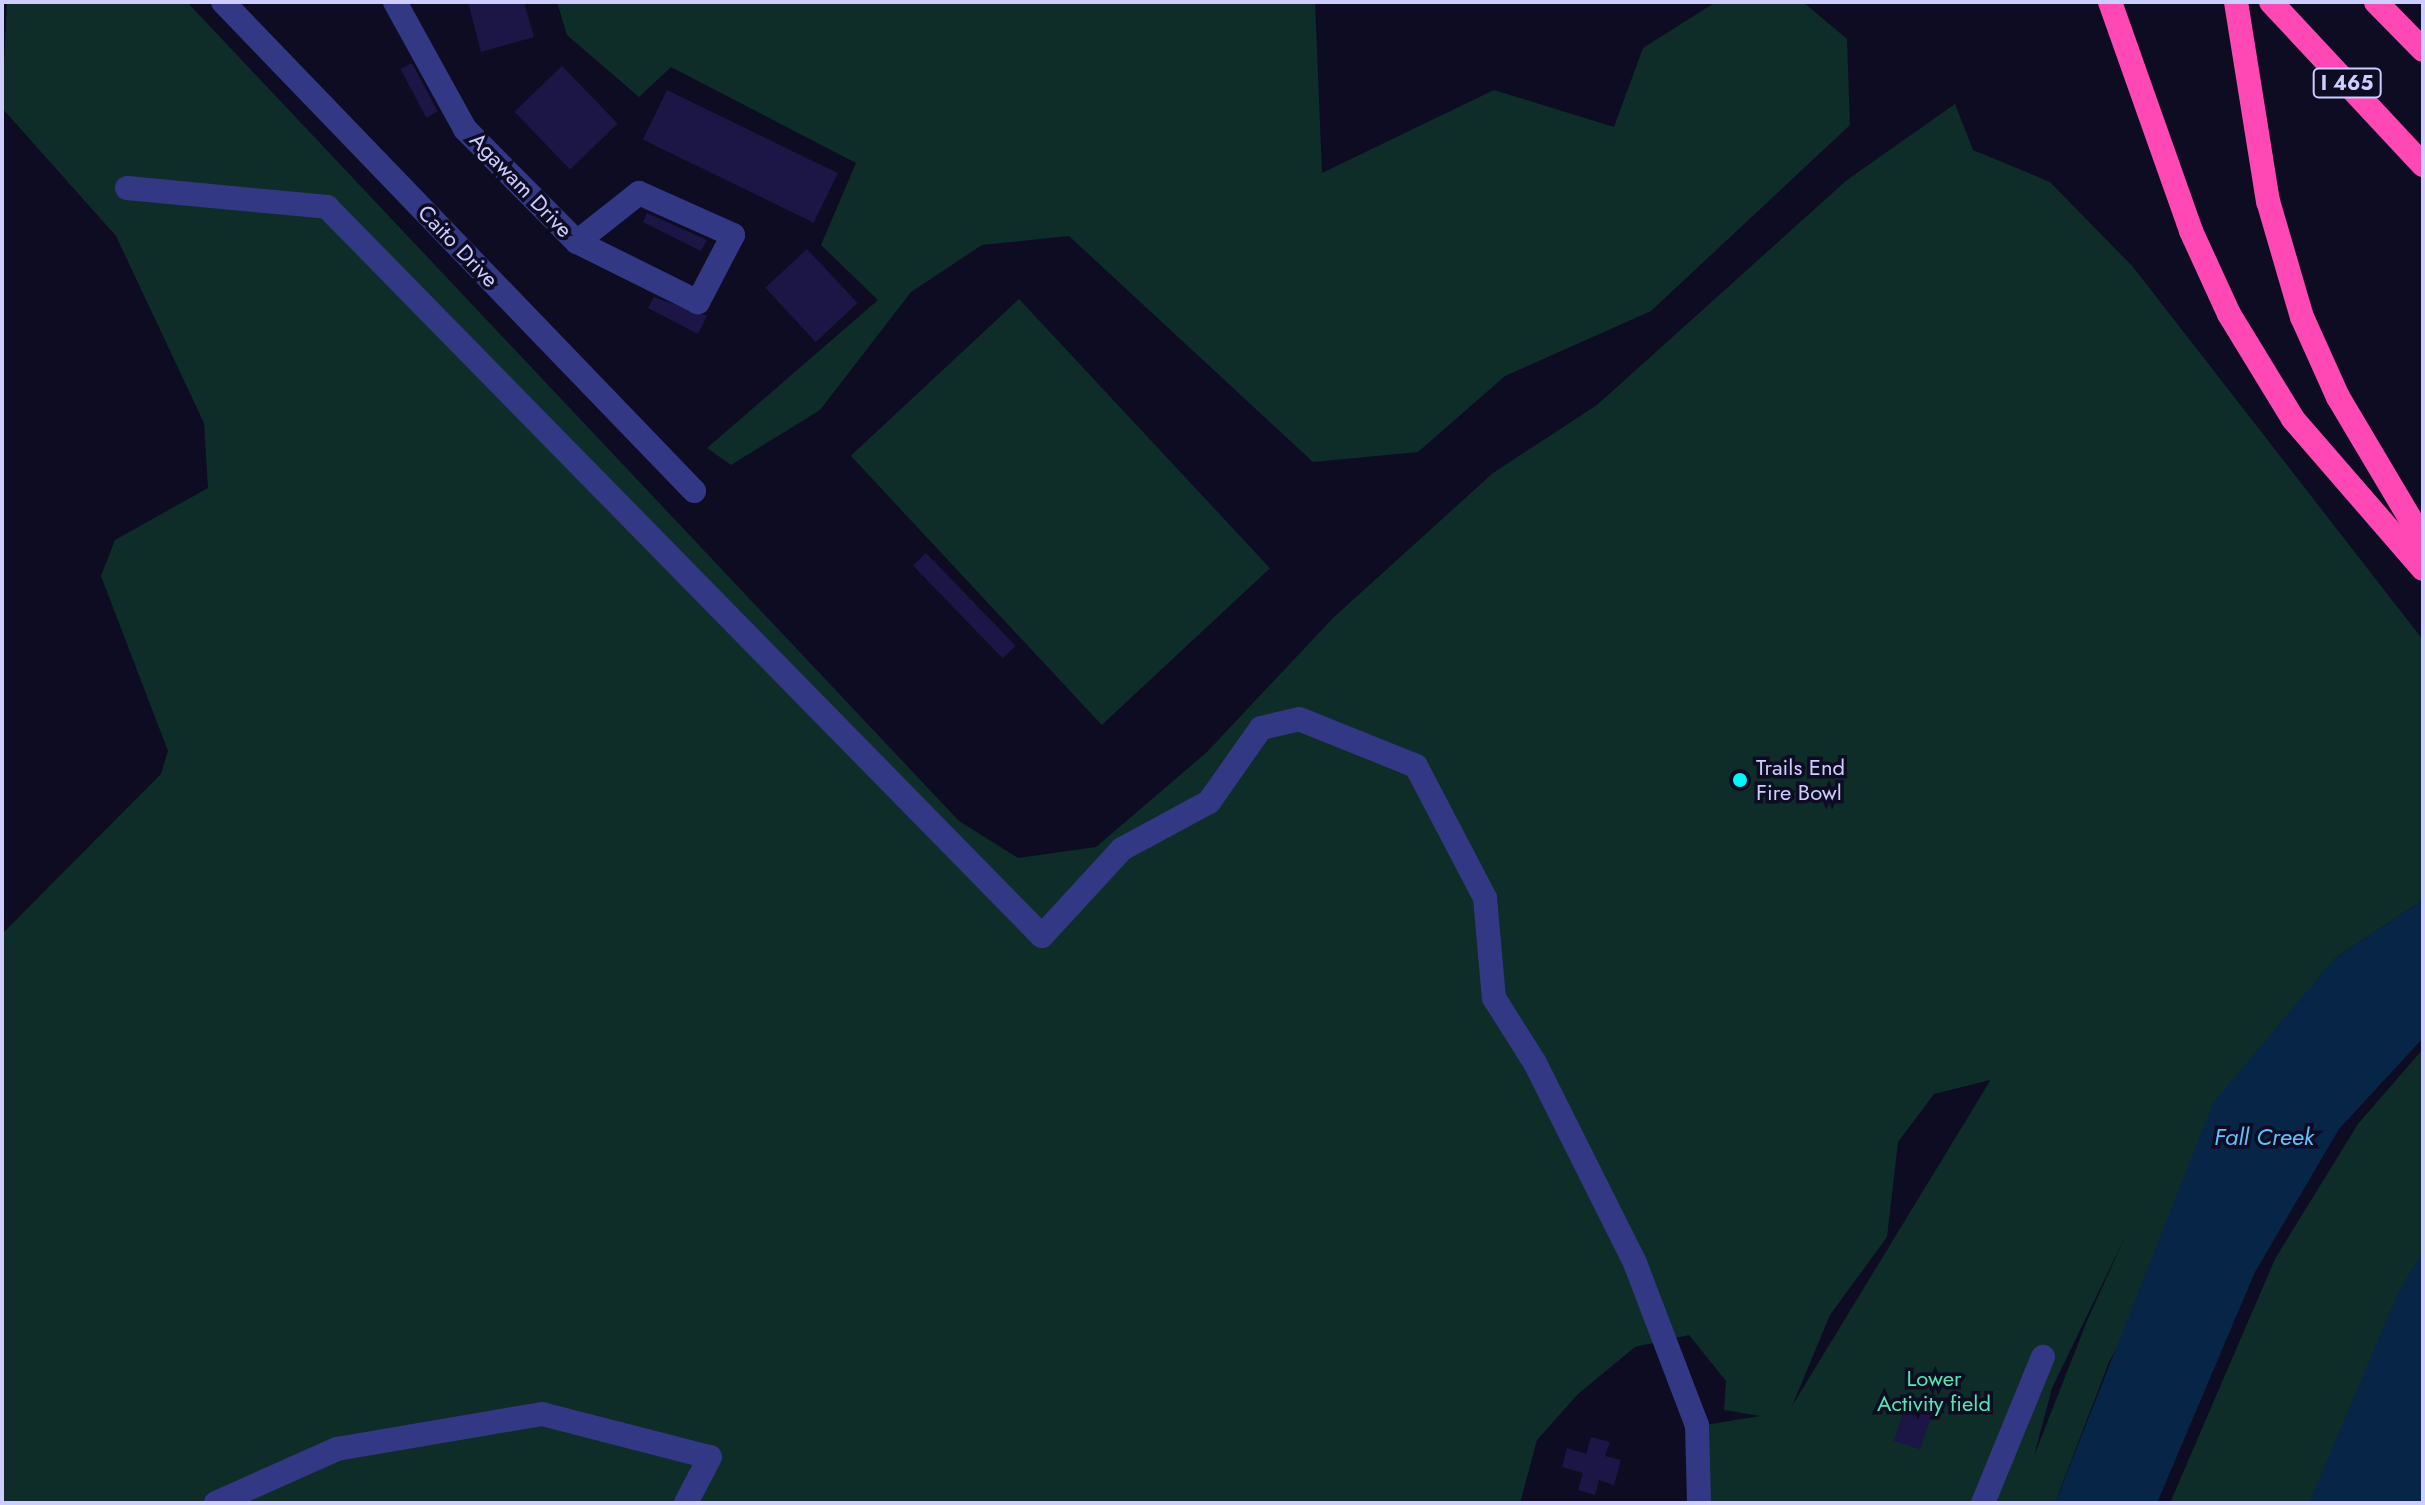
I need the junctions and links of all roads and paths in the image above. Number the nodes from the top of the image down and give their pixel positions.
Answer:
1 (223, 2) edge
2 (395, 2) edge
3 (2236, 2) edge
4 (2271, 2) edge
5 (2376, 2) edge
6 (2113, 10) edge
7 (2423, 50) edge
8 (2423, 165) edge
9 (127, 188) dead end
10 (577, 242) junction
11 (694, 491) dead end
12 (2423, 540) edge
13 (2423, 569) edge
14 (2043, 1357) dead end
15 (216, 1503) edge
16 (686, 1503) edge
17 (1699, 1503) edge
18 (1983, 1503) edge

1 - 11 street, Caito Drive
2 - 10 street, Agawam Drive
3 - 12 highway
4 - 8 highway, I 465
5 - 7 highway
6 - 13 highway
9 - 17 street
10 - 10 street, Agawam Drive
14 - 18 street
15 - 16 street

